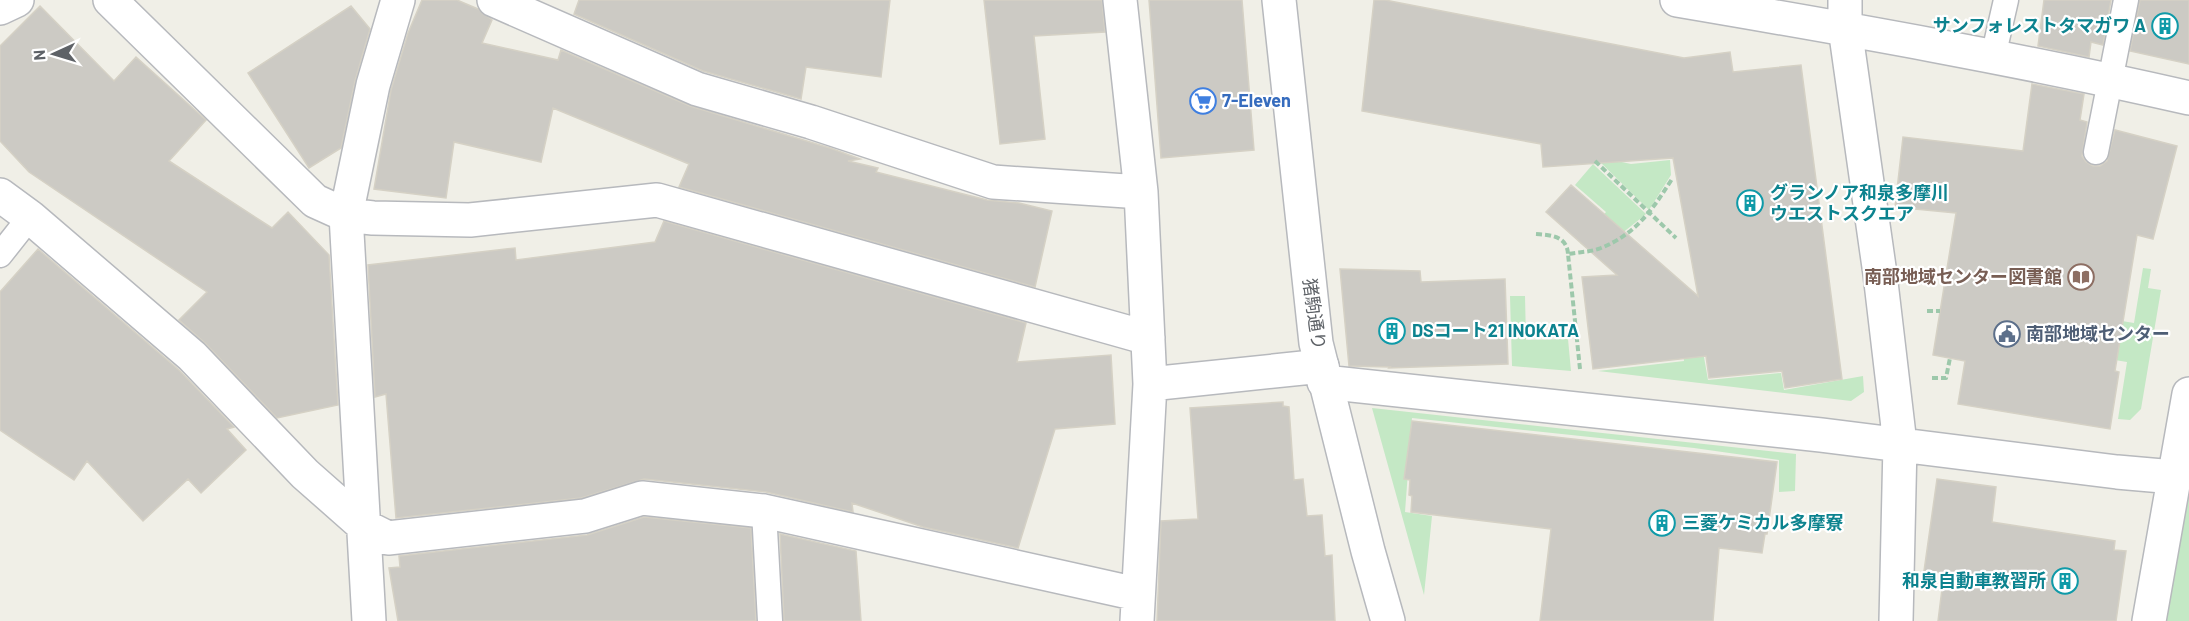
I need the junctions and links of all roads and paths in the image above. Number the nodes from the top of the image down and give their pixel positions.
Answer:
1 (17, 0) edge
2 (110, 0) edge
3 (398, 0) edge
4 (494, 0) edge
5 (1120, 0) edge
6 (1279, 0) edge
7 (1677, 0) edge
8 (2006, 0) edge
9 (2126, 0) edge
10 (0, 8) edge
11 (1845, 14) edge
12 (1993, 57) junction
13 (2110, 80) junction
14 (2189, 98) edge
15 (2096, 152) dead end
16 (1595, 161) dead end
17 (1672, 179) dead end
18 (1141, 192) junction
19 (0, 195) edge
20 (1650, 214) junction
21 (346, 215) junction
22 (30, 217) junction
23 (1536, 234) dead end
24 (1676, 238) dead end
25 (1568, 254) junction
26 (0, 255) edge
27 (1148, 339) junction
28 (1323, 374) junction
29 (1581, 378) dead end
30 (1150, 384) junction
31 (2189, 394) edge
32 (1900, 444) junction
33 (2181, 459) edge
34 (764, 511) junction
35 (364, 526) junction
36 (1137, 607) edge
37 (369, 621) edge
38 (770, 621) edge
39 (1388, 621) edge
40 (1896, 621) edge
41 (2149, 621) edge

1 - 10 street
2 - 21 street
3 - 21 street
4 - 18 street
5 - 18 street
6 - 28 street, 猪駒通り
7 - 11 street
8 - 12 lane
9 - 13 lane
11 - 12 street
11 - 32 street
12 - 13 street
13 - 14 street
13 - 15 lane
16 - 20 path
17 - 20 path
18 - 27 street
19 - 22 street
20 - 24 path
20 - 25 path
21 - 27 street
21 - 35 street
22 - 26 lane
22 - 35 street
23 - 25 path
25 - 29 path
27 - 30 street
28 - 30 street
28 - 32 street
28 - 39 street, 猪駒通り
30 - 36 street
31 - 33 street
32 - 33 street
32 - 40 street
33 - 41 street
34 - 35 street
34 - 36 street
34 - 38 lane
35 - 37 street

